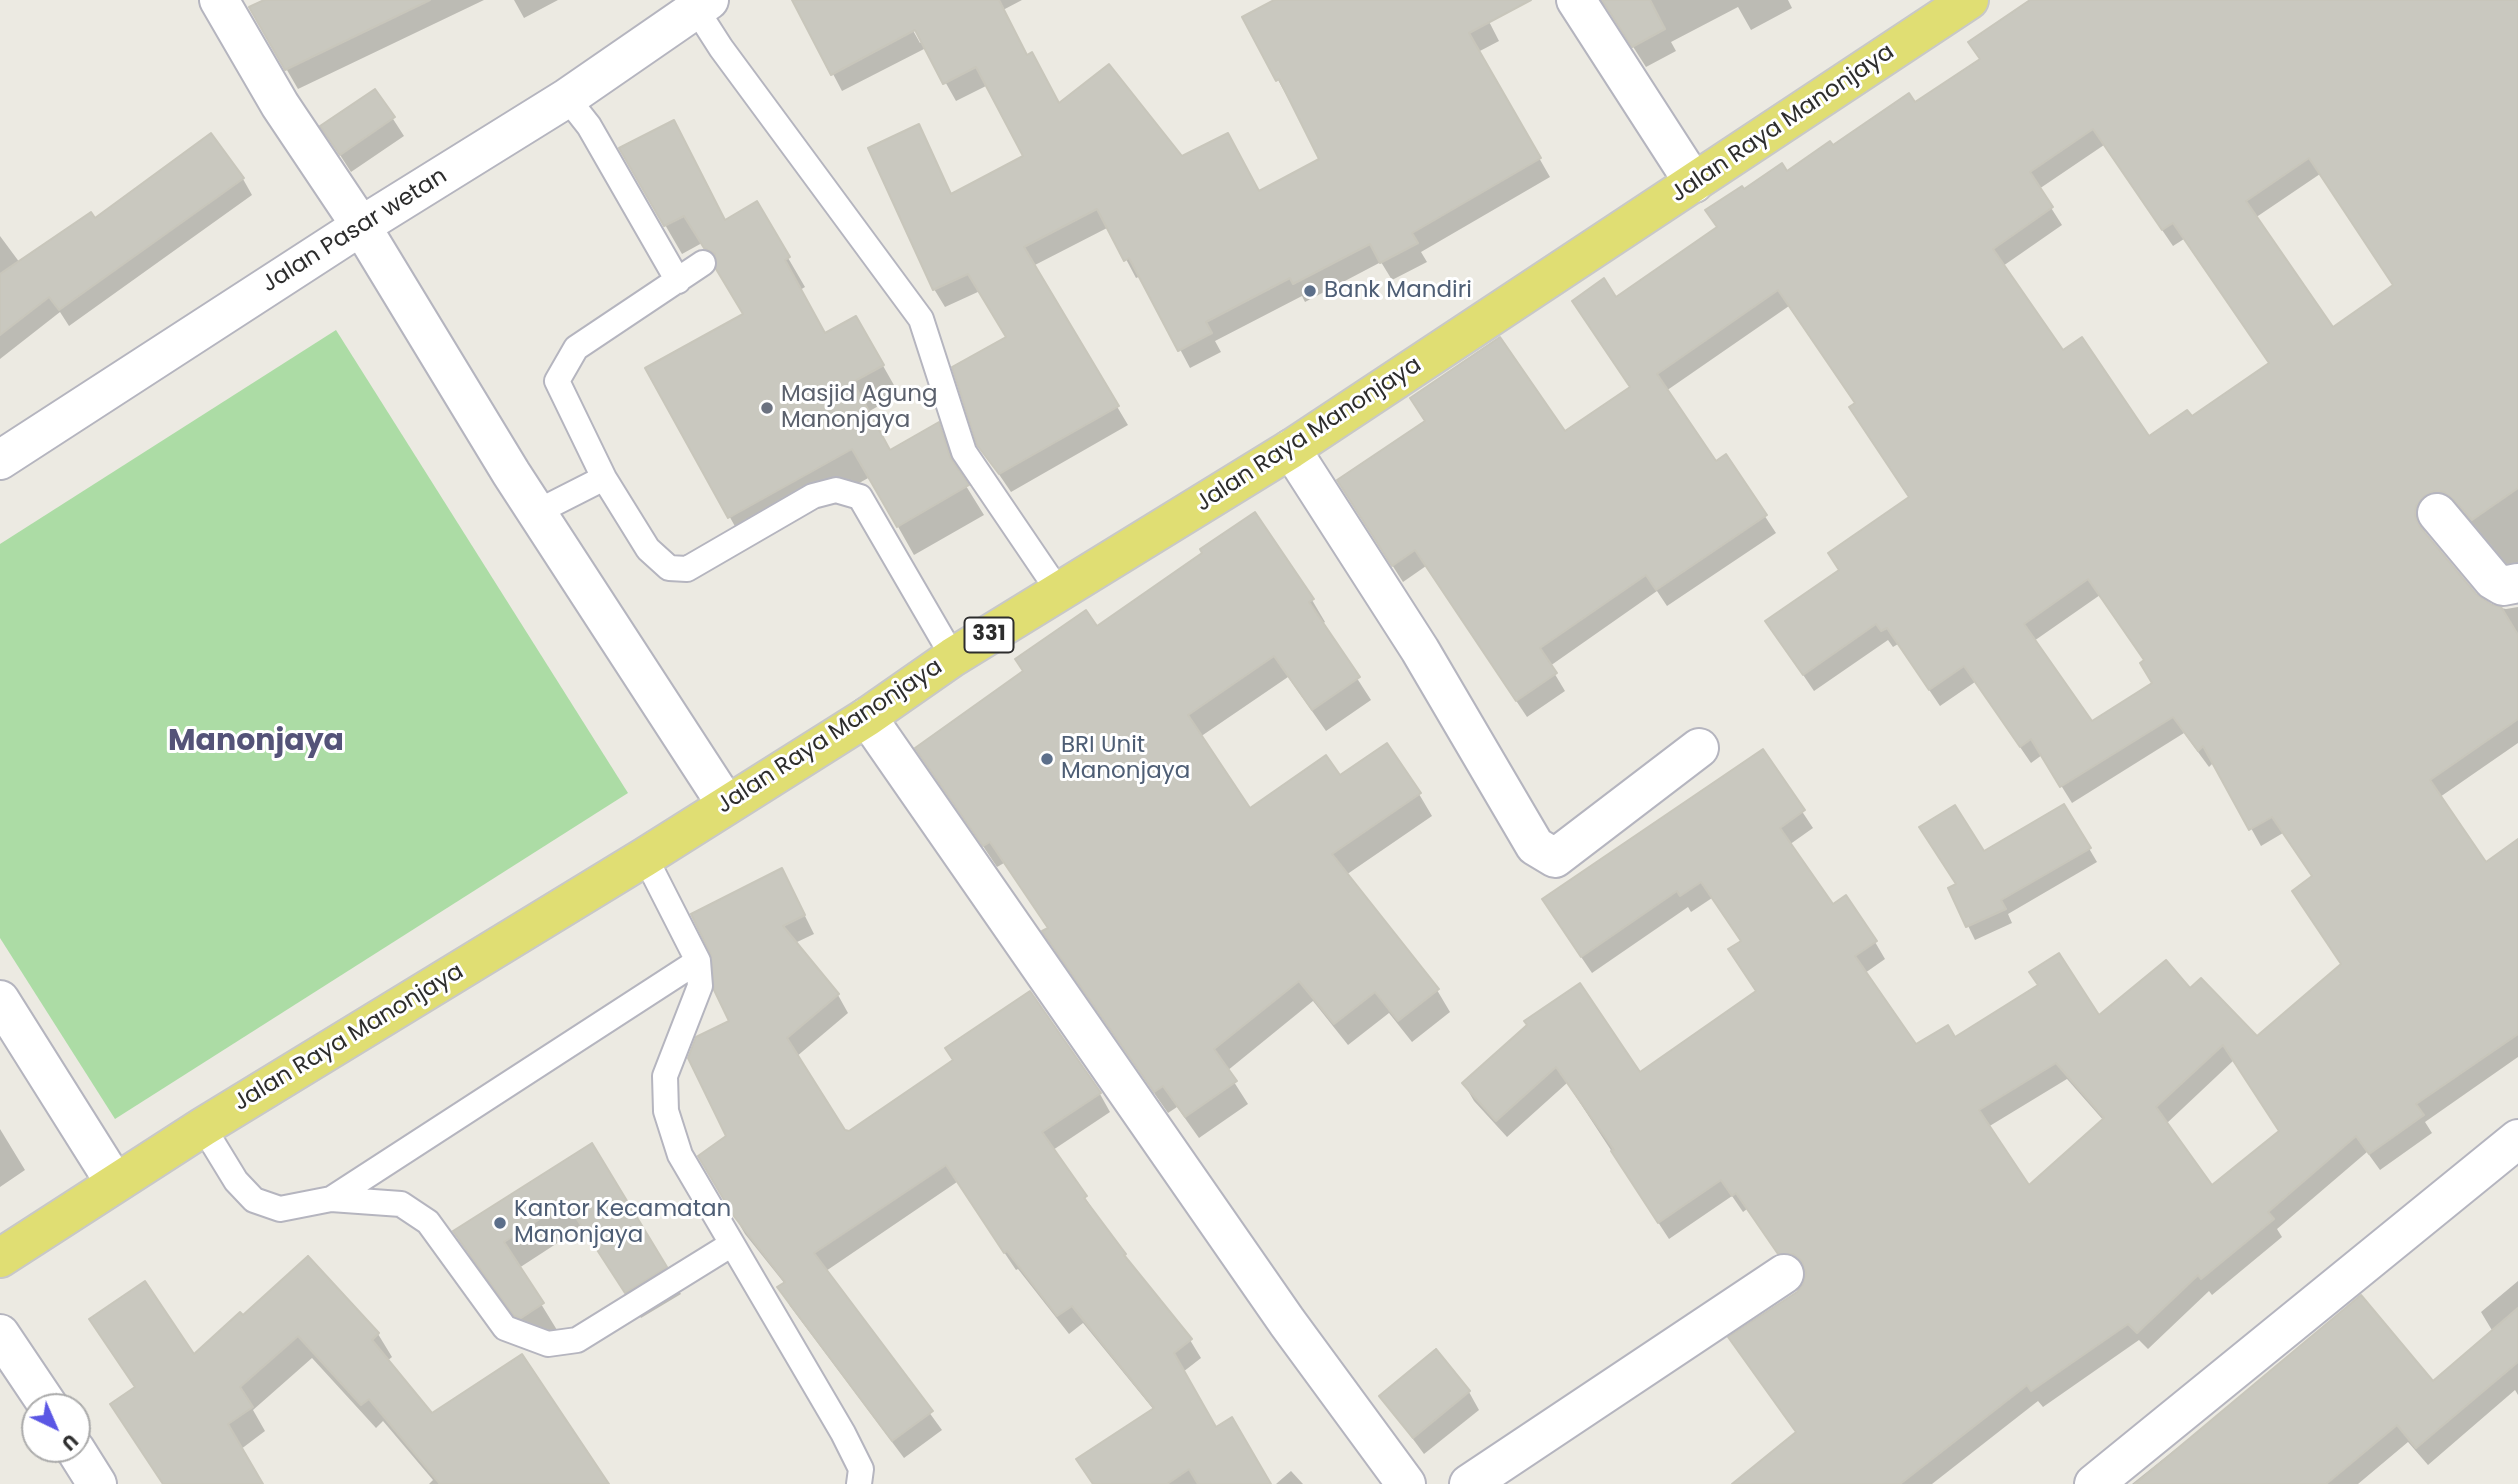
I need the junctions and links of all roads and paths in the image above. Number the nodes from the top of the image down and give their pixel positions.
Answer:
1 (219, 0) edge
2 (1576, 0) edge
3 (1969, 0) edge
4 (702, 4) edge
5 (567, 98) junction
6 (1694, 183) junction
7 (361, 226) junction
8 (704, 263) dead end
9 (678, 281) junction
10 (1291, 449) junction
11 (0, 460) edge
12 (604, 478) junction
13 (537, 512) junction
14 (2437, 513) dead end
15 (2518, 583) edge
16 (1059, 592) junction
17 (953, 657) junction
18 (867, 717) junction
19 (1699, 748) dead end
20 (726, 804) junction
21 (645, 857) junction
22 (698, 961) junction
23 (0, 1000) edge
24 (203, 1127) junction
25 (2518, 1139) edge
26 (115, 1183) junction
27 (331, 1199) junction
28 (732, 1244) junction
29 (0, 1258) edge
30 (1784, 1274) dead end
31 (0, 1334) edge
32 (39, 1393) edge
33 (84, 1463) edge
34 (97, 1484) edge
35 (859, 1484) edge
36 (1406, 1484) edge
37 (1469, 1484) edge
38 (2094, 1484) edge

1 - 7 street
2 - 6 street
3 - 6 main road, Jalan Raya Manonjaya / 331
4 - 5 street, Jalan Pasar wetan
4 - 16 lane
5 - 7 street, Jalan Pasar wetan
5 - 9 lane
6 - 10 main road, Jalan Raya Manonjaya / 331
7 - 11 street, Jalan Pasar wetan
7 - 13 street
8 - 9 lane
9 - 12 lane
10 - 16 main road, Jalan Raya Manonjaya / 331
10 - 19 street
12 - 13 lane
12 - 17 lane
13 - 20 street
14 - 15 street
16 - 17 main road, Jalan Raya Manonjaya / 331
17 - 18 main road, Jalan Raya Manonjaya / 331
18 - 20 main road, Jalan Raya Manonjaya / 331
18 - 36 street
20 - 21 main road, Jalan Raya Manonjaya / 331
21 - 22 lane
21 - 24 main road, Jalan Raya Manonjaya / 331
22 - 27 lane
22 - 28 lane
23 - 26 street
24 - 26 main road, Jalan Raya Manonjaya / 331
24 - 27 lane
25 - 38 street
26 - 29 main road, Jalan Raya Manonjaya / 331
27 - 28 lane
28 - 35 lane
30 - 37 street
31 - 32 street
33 - 34 street

